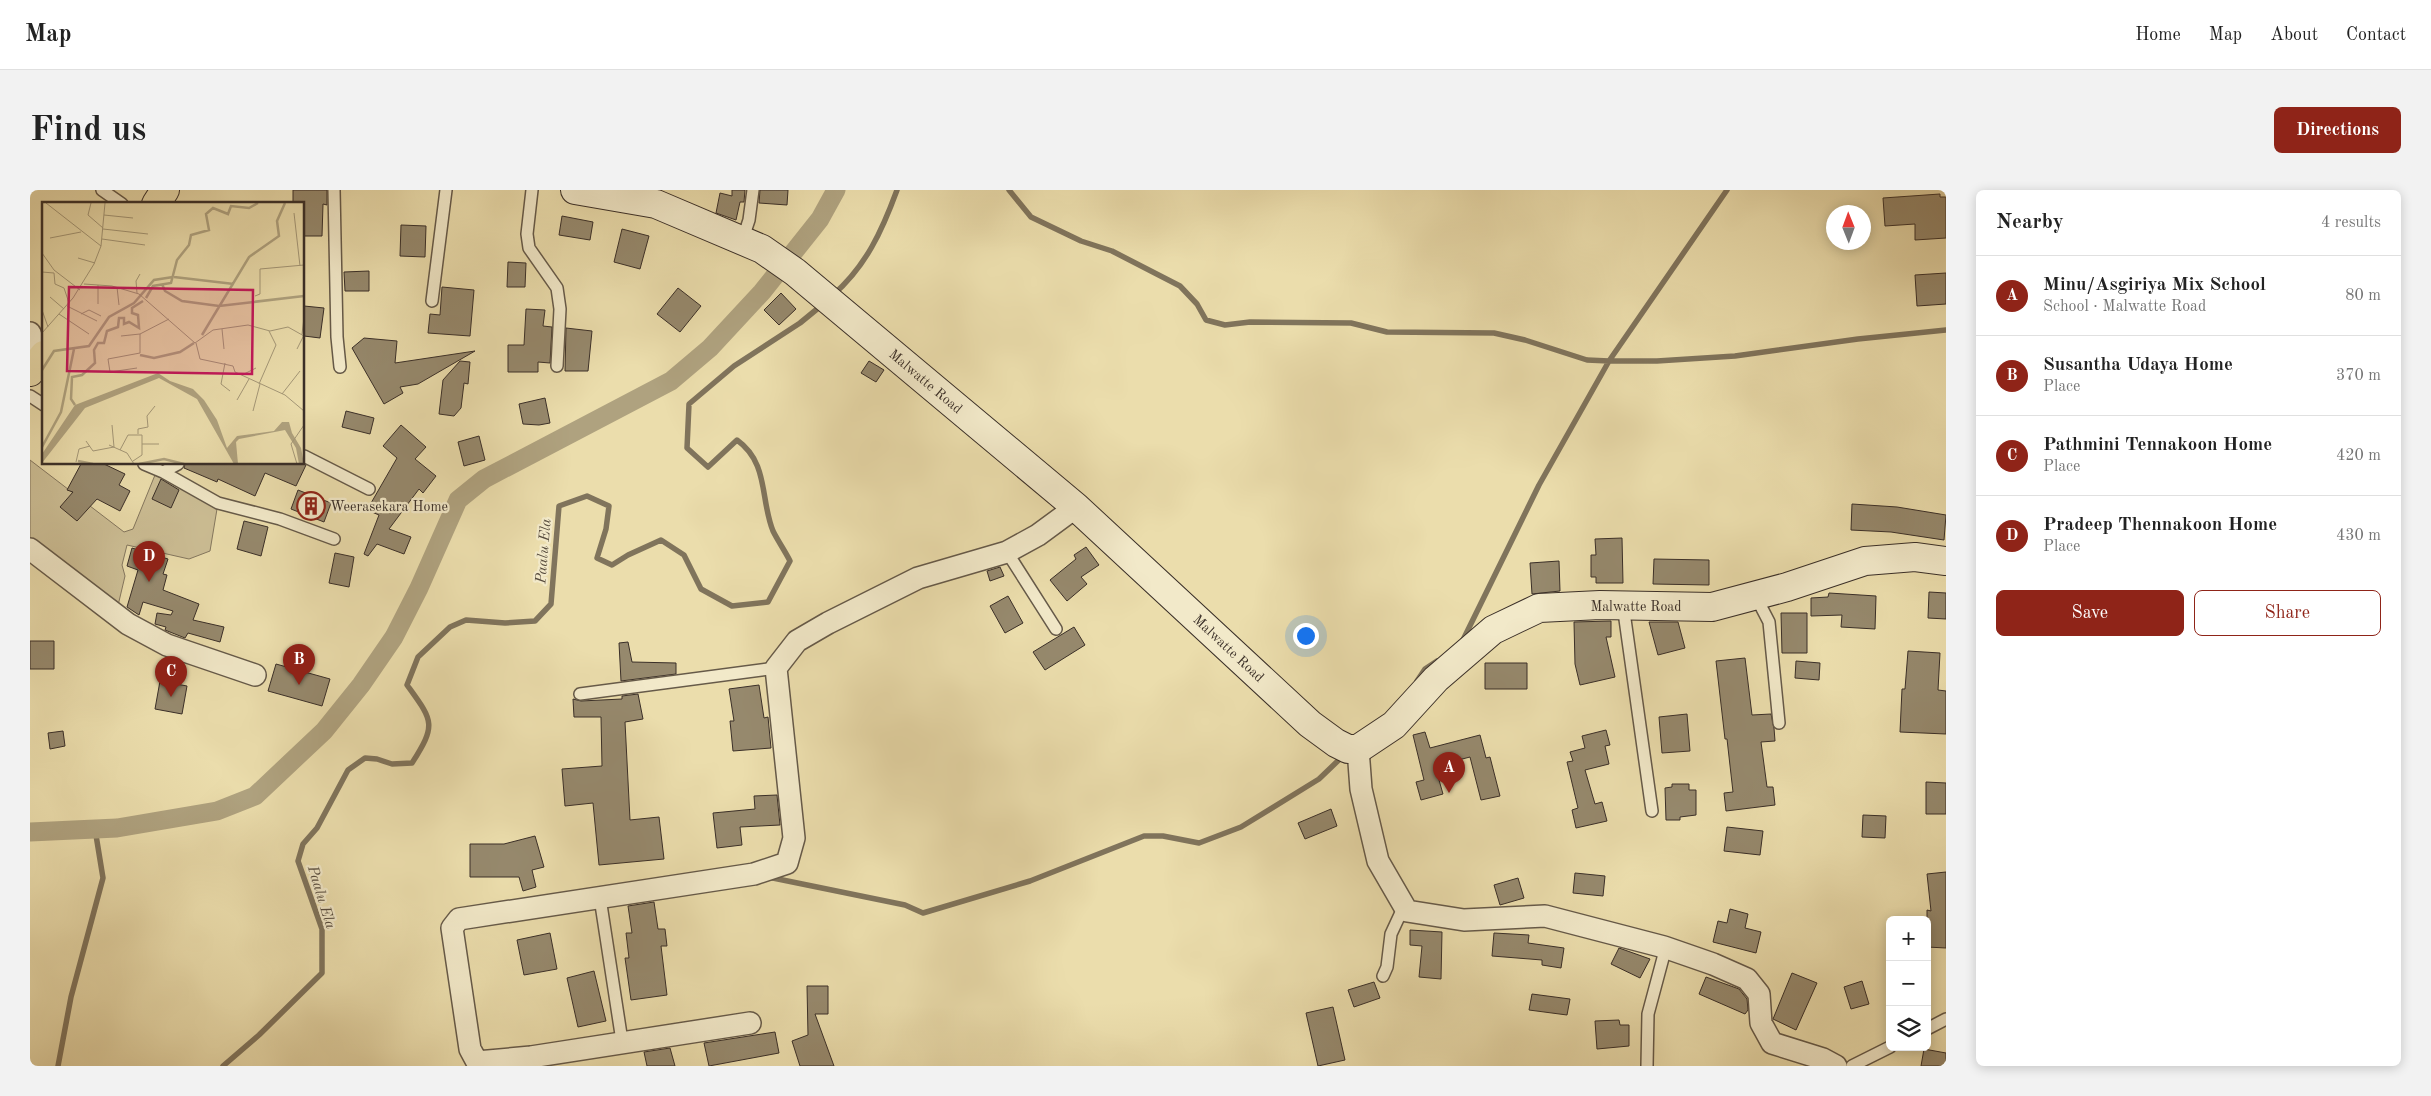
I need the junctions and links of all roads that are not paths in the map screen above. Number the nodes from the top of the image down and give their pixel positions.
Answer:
1 (102, 190) edge
2 (164, 190) edge
3 (334, 190) edge
4 (446, 190) edge
5 (532, 190) edge
6 (575, 190) edge
7 (753, 190) edge
8 (623, 194) edge
9 (119, 202) edge
10 (157, 202) edge
11 (742, 241) junction
12 (432, 301) dead end
13 (30, 333) edge
14 (38, 362) edge
15 (557, 366) dead end
16 (340, 368) dead end
17 (30, 396) edge
18 (42, 404) edge
19 (305, 457) edge
20 (146, 465) edge
21 (176, 465) edge
22 (163, 472) junction
23 (369, 489) dead end
24 (1076, 507) junction
25 (334, 539) dead end
26 (30, 549) edge
27 (1006, 552) junction
28 (1946, 561) edge
29 (1755, 595) junction
30 (1623, 605) junction
31 (1056, 629) dead end
32 (776, 668) junction
33 (255, 675) dead end
34 (580, 694) dead end
35 (1779, 723) dead end
36 (1358, 749) junction
37 (1652, 811) dead end
38 (600, 898) junction
39 (1404, 906) junction
40 (1664, 947) junction
41 (1383, 976) dead end
42 (1946, 1019) edge
43 (750, 1023) dead end
44 (1931, 1026) edge
45 (622, 1041) junction
46 (1886, 1049) edge
47 (475, 1064) edge
48 (1647, 1066) edge
49 (1836, 1066) edge
50 (1852, 1066) edge

1 - 9 lane
2 - 10 main road
3 - 16 lane
4 - 12 lane
5 - 15 lane
6 - 8 street, Malwatte Road
7 - 11 lane
8 - 11 street, Malwatte Road
11 - 24 street, Malwatte Road
13 - 14 street
17 - 18 lane
19 - 23 lane
20 - 22 lane
21 - 22 lane
22 - 25 lane
24 - 27 street
24 - 36 street, Malwatte Road
26 - 33 street
27 - 31 lane
27 - 32 street
28 - 29 street, Malwatte Road
29 - 30 street, Malwatte Road
29 - 35 lane
30 - 36 street, Malwatte Road
30 - 37 lane
32 - 34 lane
32 - 38 street
36 - 39 street
38 - 45 lane
38 - 47 street
39 - 40 street
39 - 41 lane
40 - 48 lane
40 - 49 street
42 - 44 lane
43 - 45 street
45 - 47 street
46 - 50 lane

